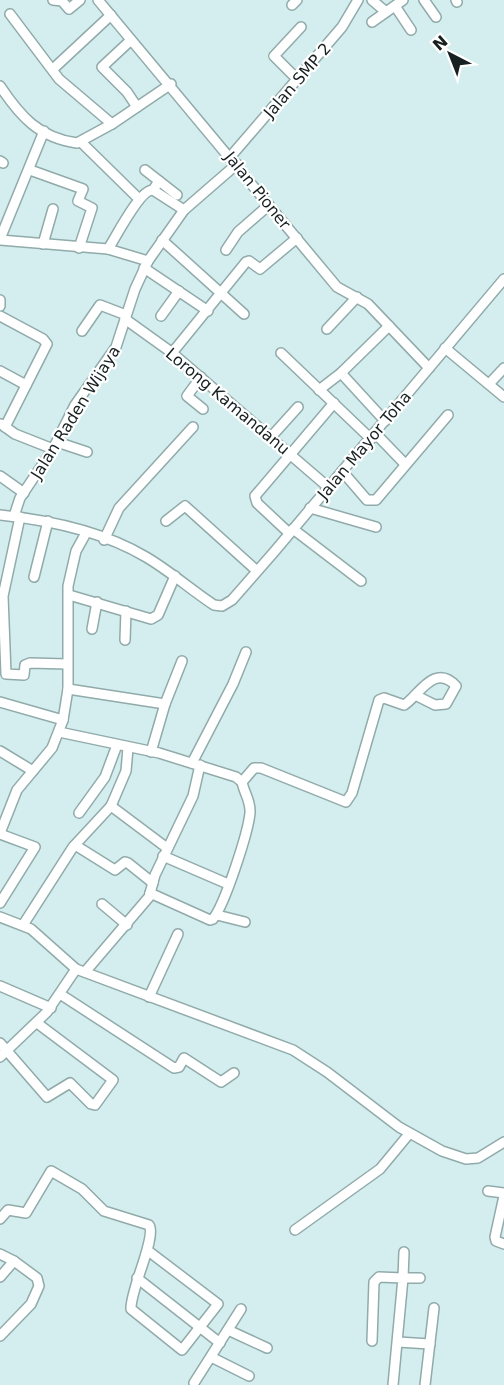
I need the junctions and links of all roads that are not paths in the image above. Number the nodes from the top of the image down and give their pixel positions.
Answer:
1 (53, 0) edge
2 (80, 0) edge
3 (98, 0) edge
4 (358, 0) edge
5 (372, 0) edge
6 (403, 0) edge
7 (424, 0) edge
8 (395, 6) junction
9 (386, 12) junction
10 (10, 14) dead end
11 (111, 15) junction
12 (436, 17) dead end
13 (372, 22) dead end
14 (301, 27) dead end
15 (411, 30) dead end
16 (131, 40) junction
17 (53, 69) junction
18 (297, 79) junction
19 (171, 84) junction
20 (0, 86) edge
21 (137, 107) junction
22 (112, 124) junction
23 (44, 131) junction
24 (81, 142) junction
25 (231, 156) junction
26 (237, 164) junction
27 (30, 170) junction
28 (145, 170) dead end
29 (156, 185) junction
30 (177, 195) dead end
31 (139, 199) junction
32 (269, 204) junction
33 (53, 209) dead end
34 (184, 210) junction
35 (297, 238) junction
36 (0, 239) edge
37 (162, 240) junction
38 (43, 244) junction
39 (79, 248) junction
40 (108, 249) junction
41 (226, 250) dead end
42 (146, 265) junction
43 (504, 279) edge
44 (179, 291) junction
45 (222, 292) junction
46 (357, 297) junction
47 (0, 300) edge
48 (0, 306) edge
49 (208, 311) junction
50 (244, 314) dead end
51 (0, 316) edge
52 (161, 316) dead end
53 (126, 317) junction
54 (389, 326) junction
55 (327, 329) dead end
56 (82, 331) dead end
57 (446, 348) junction
58 (172, 353) junction
59 (281, 353) dead end
60 (429, 368) junction
61 (504, 368) edge
62 (0, 371) edge
63 (341, 373) junction
64 (201, 377) junction
65 (489, 384) junction
66 (26, 385) junction
67 (319, 390) junction
68 (504, 397) edge
69 (334, 404) junction
70 (298, 407) dead end
71 (203, 409) dead end
72 (448, 415) dead end
73 (385, 421) junction
74 (2, 425) edge
75 (193, 427) dead end
76 (373, 436) junction
77 (272, 437) junction
78 (55, 445) junction
79 (87, 452) dead end
80 (290, 453) junction
81 (405, 464) junction
82 (342, 471) junction
83 (0, 476) edge
84 (328, 487) junction
85 (24, 493) junction
86 (310, 508) junction
87 (0, 515) edge
88 (17, 516) junction
89 (48, 521) junction
90 (166, 521) dead end
91 (376, 527) dead end
92 (291, 531) junction
93 (86, 533) junction
94 (104, 540) junction
95 (257, 571) junction
96 (175, 576) junction
97 (34, 577) dead end
98 (361, 581) dead end
99 (69, 595) junction
100 (97, 602) junction
101 (126, 611) junction
102 (92, 629) dead end
103 (125, 640) dead end
104 (2, 648) edge
105 (246, 652) dead end
106 (182, 661) dead end
107 (67, 664) junction
108 (68, 689) junction
109 (415, 695) dead end
110 (0, 702) edge
111 (165, 704) junction
112 (63, 720) junction
113 (59, 732) junction
114 (117, 745) junction
115 (128, 748) junction
116 (0, 752) edge
117 (151, 752) junction
118 (196, 764) junction
119 (33, 771) junction
120 (242, 782) junction
121 (111, 806) junction
122 (79, 813) dead end
123 (0, 834) edge
124 (75, 845) junction
125 (165, 852) junction
126 (153, 883) junction
127 (228, 885) junction
128 (150, 893) junction
129 (0, 903) edge
130 (102, 904) dead end
131 (217, 915) junction
132 (0, 917) edge
133 (245, 922) dead end
134 (22, 925) junction
135 (127, 925) junction
136 (178, 934) dead end
137 (80, 970) junction
138 (0, 986) edge
139 (60, 993) junction
140 (148, 997) junction
141 (51, 1008) junction
142 (37, 1023) junction
143 (4, 1046) edge
144 (0, 1057) edge
145 (234, 1073) dead end
146 (409, 1134) junction
147 (504, 1142) edge
148 (488, 1191) dead end
149 (504, 1194) edge
150 (0, 1219) edge
151 (295, 1230) dead end
152 (504, 1244) edge
153 (147, 1250) junction
154 (404, 1252) dead end
155 (0, 1254) edge
156 (14, 1261) junction
157 (0, 1277) edge
158 (136, 1278) junction
159 (403, 1278) junction
160 (420, 1278) dead end
161 (434, 1308) dead end
162 (241, 1309) dead end
163 (200, 1329) junction
164 (228, 1330) junction
165 (0, 1336) edge
166 (372, 1341) dead end
167 (398, 1342) junction
168 (220, 1343) junction
169 (430, 1344) junction
170 (267, 1348) dead end
171 (211, 1356) junction
172 (249, 1376) dead end
173 (194, 1383) dead end
174 (393, 1385) edge
175 (425, 1385) edge

1 - 2 street
3 - 11 street, Jalan Pioner
4 - 18 street, Jalan SMP 2
5 - 9 street
6 - 8 street
7 - 12 street
8 - 9 street
8 - 15 street
9 - 13 street
10 - 17 street
11 - 16 street, Jalan Pioner
11 - 17 street
14 - 18 street
16 - 19 street, Jalan Pioner
16 - 21 street
17 - 22 street
18 - 25 street, Jalan SMP 2
19 - 21 street
19 - 25 street, Jalan Pioner
20 - 23 street
21 - 22 street
22 - 24 street
23 - 24 street
23 - 27 street
24 - 31 street
25 - 26 street, Jalan Pioner
26 - 32 street, Jalan Pioner
26 - 34 street, Jalan Raden Wijaya
27 - 36 street
27 - 39 street
28 - 29 street
29 - 30 street
29 - 31 street
29 - 34 street
31 - 40 street
32 - 35 street, Jalan Pioner
32 - 41 street
33 - 38 street
34 - 37 street, Jalan Raden Wijaya
35 - 45 street
35 - 46 street, Jalan Pioner
36 - 38 street
37 - 42 street, Jalan Raden Wijaya
37 - 45 street
38 - 39 street
39 - 40 street
40 - 42 street
42 - 44 street
42 - 53 street, Jalan Raden Wijaya
43 - 57 street, Jalan Mayor Toha
44 - 49 street
44 - 52 street
45 - 49 street
45 - 50 street
46 - 54 street, Jalan Pioner
46 - 55 street
47 - 48 street
49 - 58 street
51 - 66 street
53 - 56 street, Lorong Kamandanu
53 - 58 street, Lorong Kamandanu
53 - 78 street, Jalan Raden Wijaya
54 - 60 street, Jalan Pioner
54 - 63 street
57 - 60 street, Jalan Mayor Toha
57 - 65 street
58 - 64 street, Lorong Kamandanu
59 - 67 street
60 - 73 street, Jalan Mayor Toha
61 - 65 street
62 - 66 street
63 - 67 street
63 - 73 street
64 - 71 street
64 - 77 street, Lorong Kamandanu
65 - 68 street
66 - 74 street
67 - 69 street
69 - 76 street
69 - 80 street
70 - 77 street
72 - 81 street
73 - 76 street, Jalan Mayor Toha
74 - 78 street
75 - 94 street
76 - 81 street
76 - 82 street, Jalan Mayor Toha
77 - 80 street, Lorong Kamandanu
78 - 79 street
78 - 85 street, Jalan Raden Wijaya
80 - 84 street, Lorong Kamandanu
80 - 92 street
81 - 82 street
82 - 84 street, Jalan Mayor Toha
83 - 85 street
84 - 86 street, Jalan Mayor Toha
85 - 88 street, Jalan Raden Wijaya
86 - 91 street
86 - 92 street, Jalan Mayor Toha
87 - 88 street
88 - 89 street
88 - 104 street, Jalan Raden Wijaya
89 - 93 street
89 - 97 street
90 - 95 street
92 - 95 street, Jalan Mayor Toha
92 - 98 street
93 - 94 street
93 - 99 street
94 - 96 street
95 - 96 street, Jalan Mayor Toha
96 - 101 street
99 - 100 street
99 - 107 street
100 - 101 street
100 - 102 street
101 - 103 street
104 - 107 street, Jalan Raden Wijaya
105 - 118 street
106 - 111 street
107 - 108 street
108 - 111 street
108 - 112 street
109 - 120 street
110 - 112 street
111 - 117 street
112 - 113 street
113 - 114 street
113 - 119 street
114 - 115 street
114 - 122 street
115 - 117 street
115 - 121 street
116 - 119 street
117 - 118 street
118 - 120 street
118 - 125 street
119 - 123 street
120 - 127 street
121 - 124 street
121 - 125 street
123 - 129 street
124 - 126 street
124 - 134 street
125 - 126 street
125 - 127 street
126 - 128 street
127 - 131 street
128 - 131 street
128 - 135 street
130 - 135 street
131 - 133 street
132 - 134 street
134 - 137 street
135 - 137 street
136 - 140 street
137 - 139 street
137 - 140 street
138 - 141 street
139 - 141 street
139 - 145 street
140 - 146 street
141 - 142 street
142 - 143 street
142 - 143 street
143 - 144 street
146 - 147 street
146 - 151 street
148 - 149 street
149 - 152 street
150 - 153 street
153 - 158 street
153 - 163 street
154 - 159 street
155 - 156 street
156 - 157 street
156 - 165 street
158 - 163 street
158 - 163 street
159 - 160 street
159 - 166 street
159 - 167 street
161 - 169 street
162 - 164 street
163 - 168 street
164 - 168 street
164 - 170 street
167 - 169 street
167 - 174 street
168 - 171 street
169 - 175 street
171 - 172 street
171 - 173 street

